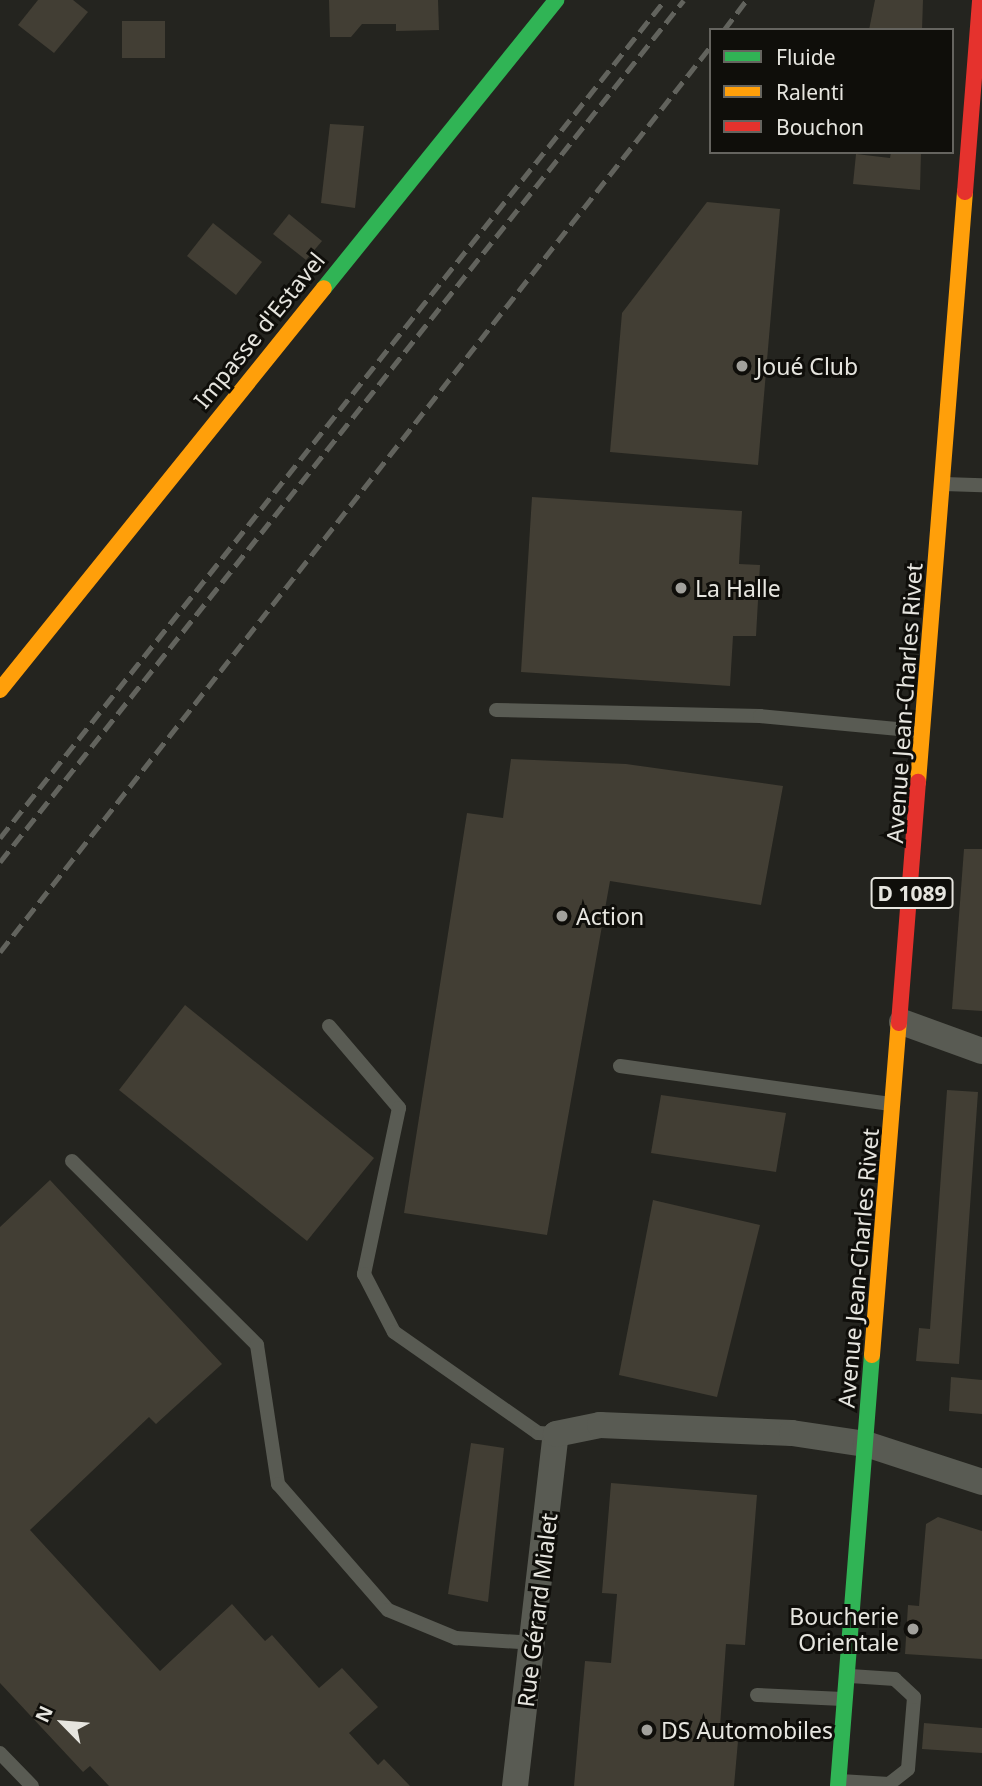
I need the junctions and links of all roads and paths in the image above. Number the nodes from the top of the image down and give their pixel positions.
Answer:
1 (556, 0) edge
2 (980, 0) edge
3 (979, 83) edge
4 (944, 484) junction
5 (982, 485) edge
6 (0, 690) edge
7 (496, 710) dead end
8 (925, 731) junction
9 (902, 1022) junction
10 (328, 1026) dead end
11 (982, 1051) edge
12 (620, 1066) dead end
13 (896, 1104) junction
14 (72, 1161) dead end
15 (556, 1434) junction
16 (866, 1444) junction
17 (982, 1482) edge
18 (536, 1643) junction
19 (847, 1676) junction
20 (757, 1695) dead end
21 (845, 1699) junction
22 (0, 1753) edge
23 (838, 1784) edge
24 (32, 1786) edge
25 (515, 1786) edge

1 - 6 main road, Impasse d'Estavel
2 - 3 main road, Avenue Jean-Charles Rivet / D 1089
3 - 4 main road, Avenue Jean-Charles Rivet / D 1089
4 - 5 lane
4 - 8 main road, Avenue Jean-Charles Rivet / D 1089
7 - 8 lane
8 - 9 main road, Avenue Jean-Charles Rivet / D 1089
9 - 11 street
9 - 13 main road, Avenue Jean-Charles Rivet / D 1089
10 - 15 lane
12 - 13 lane
13 - 16 main road, Avenue Jean-Charles Rivet / D 1089
14 - 18 lane
15 - 16 street
15 - 18 street, Rue Gérard Mialet
16 - 17 street
16 - 19 main road, Avenue Jean-Charles Rivet / D 1089
18 - 25 street, Rue Gérard Mialet
19 - 21 main road, Avenue Jean-Charles Rivet / D 1089
19 - 23 lane
20 - 21 lane
21 - 23 main road, Avenue Jean-Charles Rivet / D 1089
22 - 24 lane

